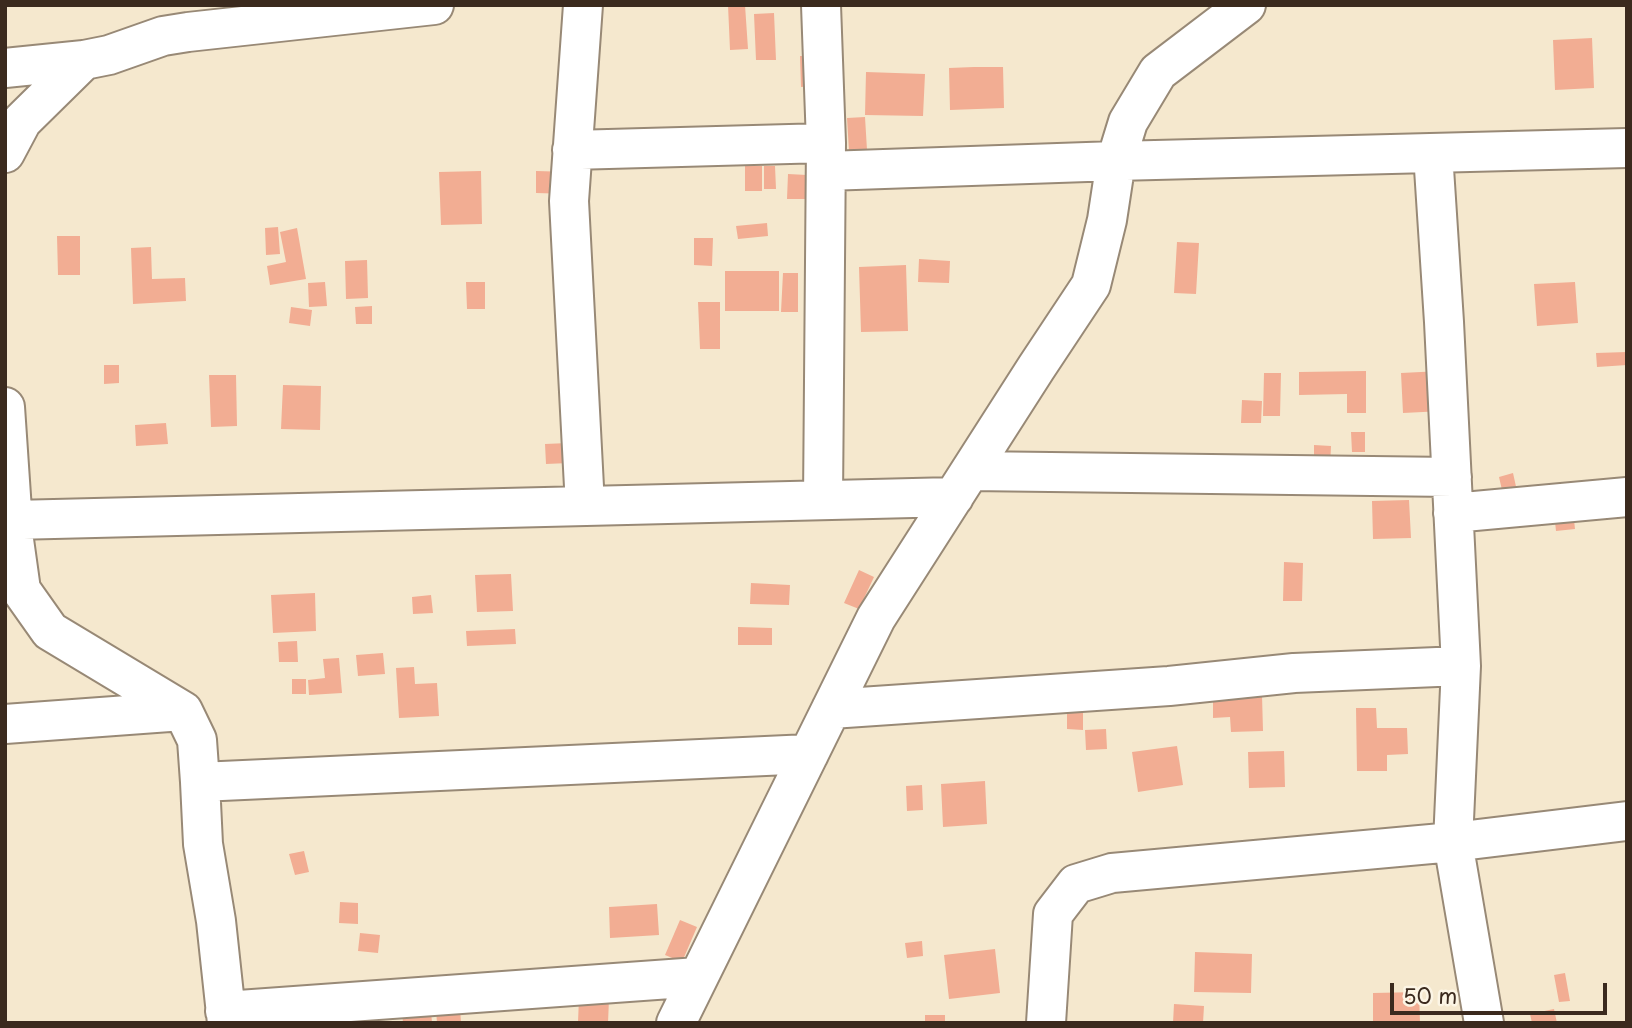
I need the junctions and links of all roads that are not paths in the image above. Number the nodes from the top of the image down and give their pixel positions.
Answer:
1 (434, 5) edge
2 (583, 5) edge
3 (821, 5) edge
4 (1246, 5) edge
5 (84, 60) junction
6 (5, 68) edge
7 (1627, 148) edge
8 (572, 150) junction
9 (5, 153) edge
10 (1433, 153) junction
11 (826, 157) junction
12 (1116, 161) junction
13 (5, 407) edge
14 (962, 484) junction
15 (1453, 495) junction
16 (1627, 497) edge
17 (823, 500) junction
18 (585, 506) junction
19 (13, 520) junction
20 (1461, 666) junction
21 (831, 709) junction
22 (183, 711) junction
23 (5, 724) edge
24 (809, 754) junction
25 (200, 782) junction
26 (1627, 821) edge
27 (1453, 842) junction
28 (698, 977) junction
29 (226, 1017) edge
30 (676, 1023) edge
31 (1046, 1023) edge
32 (1484, 1023) edge

1 - 5 street
2 - 8 street
3 - 11 street
4 - 12 street
5 - 6 street
5 - 9 street
7 - 10 street
8 - 11 street
8 - 18 street
10 - 12 street
10 - 15 street
11 - 12 street
11 - 17 street
12 - 14 street
13 - 19 street
14 - 15 street
14 - 17 street
14 - 21 street
15 - 16 street
15 - 20 street
17 - 18 street
18 - 19 street
19 - 22 street
20 - 21 street
20 - 27 street
21 - 24 street
22 - 23 street
22 - 25 street
24 - 25 street
24 - 28 street
25 - 29 street
26 - 27 street
27 - 31 street
27 - 32 street
28 - 29 street
28 - 30 street

